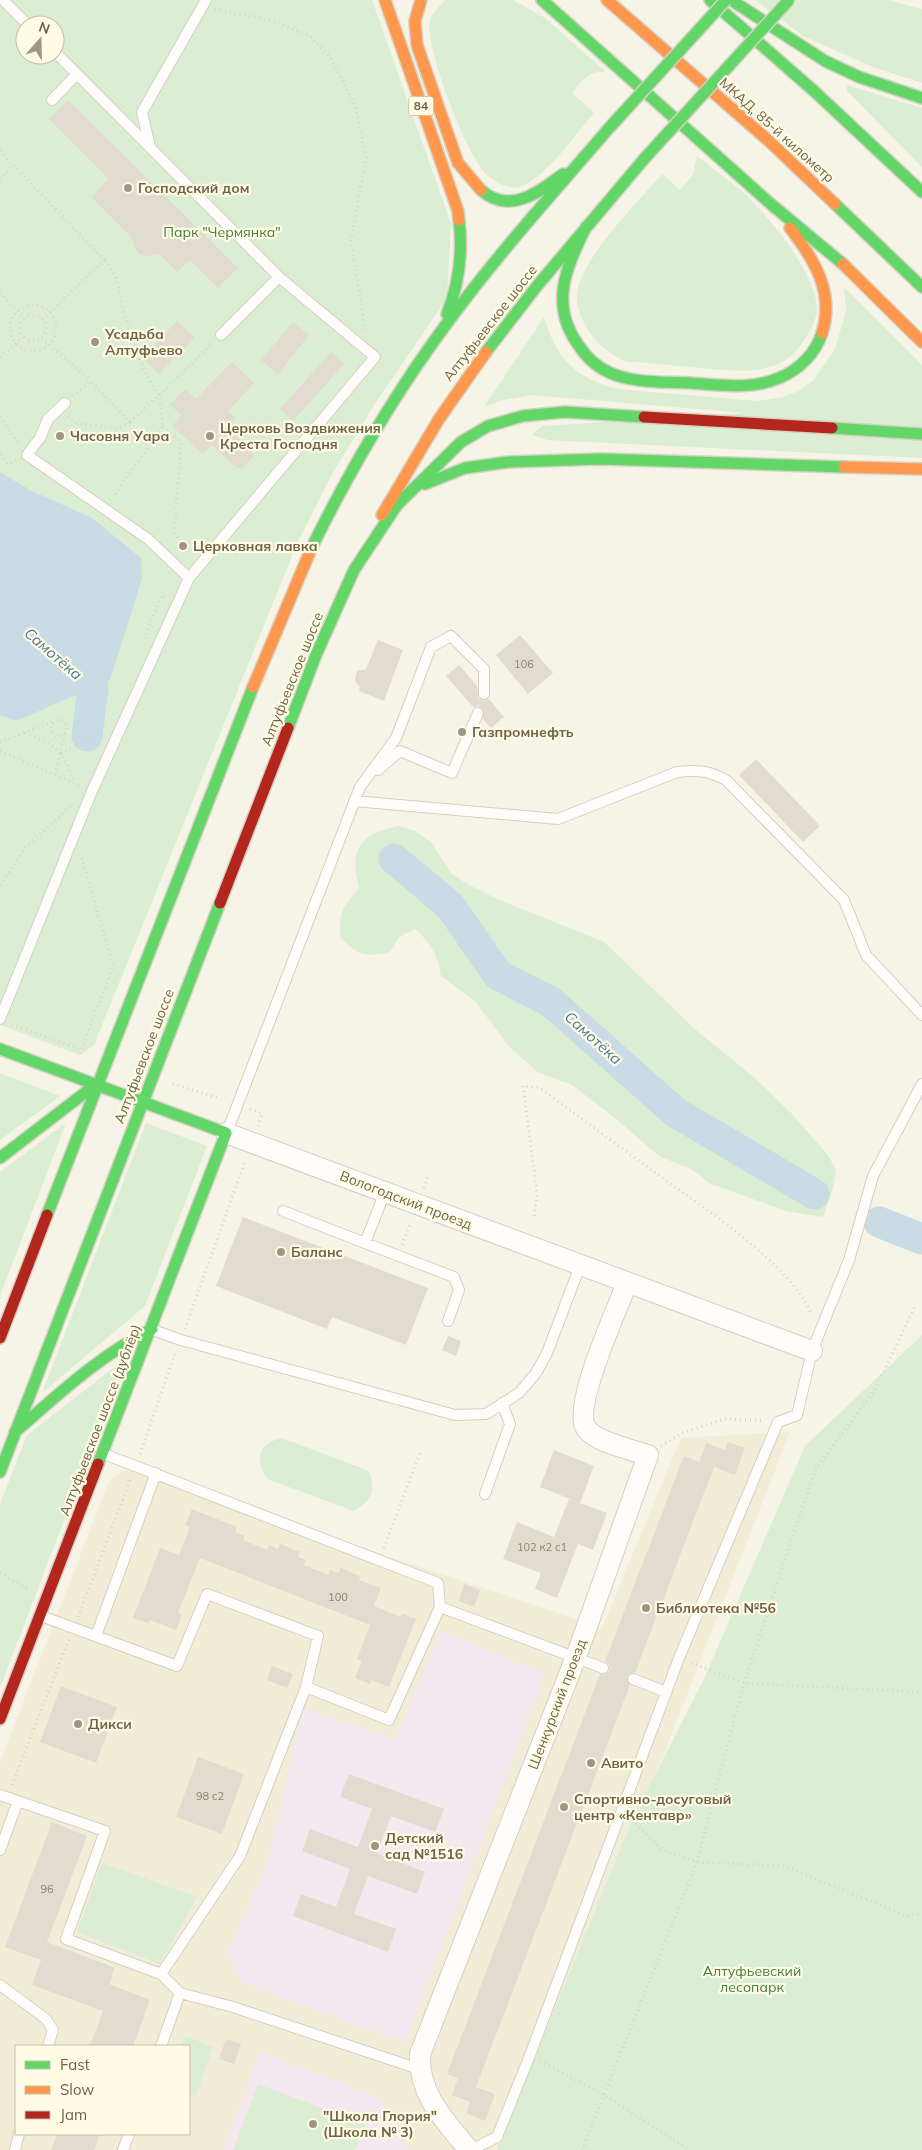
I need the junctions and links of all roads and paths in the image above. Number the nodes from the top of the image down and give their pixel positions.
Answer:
1 (3, 0) edge
2 (385, 0) edge
3 (421, 0) edge
4 (537, 0) edge
5 (542, 0) edge
6 (608, 0) edge
7 (710, 0) edge
8 (726, 0) edge
9 (731, 0) edge
10 (789, 0) edge
11 (204, 3) edge
12 (556, 12) junction
13 (18, 15) edge
14 (65, 62) edge
15 (77, 74) junction
16 (922, 98) edge
17 (52, 100) dead end
18 (150, 148) junction
19 (0, 151) edge
20 (586, 155) junction
21 (13, 165) junction
22 (0, 179) edge
23 (922, 192) edge
24 (772, 206) junction
25 (586, 227) junction
26 (104, 260) junction
27 (279, 277) junction
28 (922, 287) edge
29 (0, 293) edge
30 (18, 311) junction
31 (50, 313) junction
32 (24, 318) junction
33 (43, 319) junction
34 (221, 335) joint
35 (23, 337) junction
36 (42, 338) junction
37 (436, 338) junction
38 (922, 342) edge
39 (16, 343) junction
40 (48, 345) junction
41 (362, 346) junction
42 (0, 357) edge
43 (91, 381) junction
44 (160, 395) junction
45 (62, 405) junction
46 (0, 417) edge
47 (130, 422) junction
48 (163, 426) junction
49 (922, 434) edge
50 (0, 455) edge
51 (27, 455) junction
52 (922, 470) edge
53 (415, 489) junction
54 (115, 494) dead end
55 (178, 541) dead end
56 (354, 570) junction
57 (189, 578) junction
58 (484, 694) dead end
59 (478, 713) dead end
60 (52, 722) junction
61 (120, 726) junction
62 (66, 732) junction
63 (25, 733) junction
64 (0, 742) edge
65 (0, 751) edge
66 (61, 753) junction
67 (55, 774) junction
68 (365, 780) junction
69 (74, 783) junction
70 (90, 790) junction
71 (354, 802) junction
72 (74, 833) junction
73 (0, 885) edge
74 (922, 1015) edge
75 (4, 1021) edge
76 (0, 1049) edge
77 (173, 1084) dead end
78 (922, 1084) edge
79 (95, 1085) junction
80 (221, 1098) dead end
81 (141, 1103) junction
82 (250, 1109) dead end
83 (256, 1129) dead end
84 (226, 1133) junction
85 (0, 1158) edge
86 (245, 1162) dead end
87 (385, 1192) junction
88 (283, 1211) dead end
89 (534, 1216) dead end
90 (410, 1222) dead end
91 (365, 1243) junction
92 (398, 1256) junction
93 (580, 1266) junction
94 (627, 1283) junction
95 (916, 1304) dead end
96 (448, 1321) dead end
97 (815, 1322) dead end
98 (152, 1329) junction
99 (0, 1338) edge
100 (181, 1340) junction
101 (812, 1351) junction
102 (502, 1403) junction
103 (778, 1422) junction
104 (15, 1432) junction
105 (421, 1450) dead end
106 (103, 1454) junction
107 (648, 1455) junction
108 (136, 1465) junction
109 (0, 1472) edge
110 (156, 1473) junction
111 (486, 1494) dead end
112 (380, 1560) junction
113 (440, 1608) junction
114 (40, 1615) junction
115 (74, 1628) junction
116 (96, 1636) junction
117 (576, 1657) junction
118 (679, 1658) junction
119 (602, 1668) dead end
120 (633, 1679) dead end
121 (744, 1683) junction
122 (306, 1687) junction
123 (666, 1692) junction
124 (922, 1692) edge
125 (0, 1719) edge
126 (4, 1796) edge
127 (18, 1801) junction
128 (622, 1809) junction
129 (0, 1850) edge
130 (696, 1862) junction
131 (922, 1913) edge
132 (161, 1974) junction
133 (0, 1985) edge
134 (180, 1993) junction
135 (48, 2045) edge
136 (161, 2045) edge
137 (530, 2055) junction
138 (419, 2068) junction
139 (604, 2095) junction
140 (19, 2135) edge
141 (129, 2135) edge
142 (15, 2150) edge
143 (123, 2150) edge
144 (470, 2150) edge
145 (582, 2150) edge
146 (690, 2150) edge

1 - 13 lane
2 - 37 main road, 84
3 - 20 main road
4 - 12 main road
5 - 12 main road
6 - 28 main road, МКАД, 85-й километр
7 - 23 main road
8 - 20 main road, bridge
9 - 16 main road
10 - 25 main road, Алтуфьевское шоссе, bridge
11 - 18 lane
11 - 41 path
12 - 24 main road
14 - 15 lane
15 - 17 lane
15 - 18 lane
18 - 27 lane
19 - 21 path
20 - 37 main road
21 - 22 path
21 - 26 path
24 - 25 main road
24 - 38 main road
25 - 56 main road, Алтуфьевское шоссе
26 - 31 path
26 - 44 path
27 - 34 lane
27 - 41 lane
29 - 30 path
30 - 31 path
30 - 32 path
30 - 39 path
31 - 33 path
31 - 40 path
32 - 33 path
32 - 35 path
33 - 36 path
34 - 44 path
35 - 36 path
35 - 39 path
36 - 40 path
37 - 79 main road
39 - 40 path
39 - 42 path
40 - 43 path
41 - 57 lane
43 - 45 path
43 - 47 path
44 - 47 path
44 - 48 path
45 - 47 path
45 - 51 lane
46 - 51 path
48 - 54 path
48 - 55 path
49 - 53 main road
50 - 51 path
51 - 57 lane
52 - 53 main road
53 - 56 main road
56 - 81 main road, Алтуфьевское шоссе
57 - 61 lane
58 - 68 lane
59 - 68 lane
60 - 62 path
60 - 62 path
60 - 63 path
61 - 66 path
61 - 70 lane
62 - 66 path
63 - 64 path
63 - 66 path
65 - 67 path
66 - 67 path
66 - 69 path
67 - 69 path
68 - 71 lane
69 - 70 path
70 - 72 lane
70 - 73 path
71 - 74 lane
71 - 84 lane
72 - 75 lane
72 - 75 path
76 - 79 main road, Вологодский проезд
77 - 80 path
78 - 101 lane
79 - 81 main road, Вологодский проезд
79 - 85 main road
79 - 99 main road
81 - 84 main road, Вологодский проезд
81 - 104 main road, Алтуфьевское шоссе
82 - 83 path
84 - 87 street, Вологодский проезд
84 - 98 main road, Алтуфьевское шоссе (дублёр)
86 - 100 path
87 - 91 lane
87 - 93 street, Вологодский проезд
88 - 91 lane
89 - 97 path
90 - 92 path
91 - 92 lane
92 - 96 lane
93 - 94 street, Вологодский проезд
93 - 102 lane
94 - 101 street, Вологодский проезд
94 - 107 street
95 - 121 path
98 - 100 lane
98 - 104 main road
98 - 106 main road, Алтуфьевское шоссе (дублёр)
100 - 102 lane
100 - 108 path
101 - 103 lane
102 - 111 lane
103 - 107 path
103 - 118 lane
104 - 109 main road, Алтуфьевское шоссе
105 - 112 path
106 - 108 lane
106 - 114 main road, Алтуфьевское шоссе (дублёр)
107 - 117 street, Шенкурский проезд
108 - 110 lane
108 - 115 path
110 - 112 lane
110 - 116 lane
112 - 113 lane
113 - 117 lane
113 - 122 lane
114 - 115 lane
114 - 125 main road, Алтуфьевское шоссе (дублёр)
115 - 116 lane
115 - 126 path
116 - 122 lane
117 - 119 lane
117 - 138 street, Шенкурский проезд
118 - 121 path
118 - 123 lane
120 - 123 lane
121 - 124 path
121 - 130 path
122 - 132 lane
123 - 128 lane
126 - 127 lane
127 - 129 lane
127 - 132 lane
128 - 130 path
128 - 137 lane
130 - 131 path
130 - 139 path
132 - 134 lane
133 - 135 lane
134 - 136 lane
134 - 138 lane
137 - 139 path
137 - 144 lane
138 - 144 street, Шенкурский проезд
139 - 145 path
139 - 146 path
140 - 142 lane
141 - 143 lane

